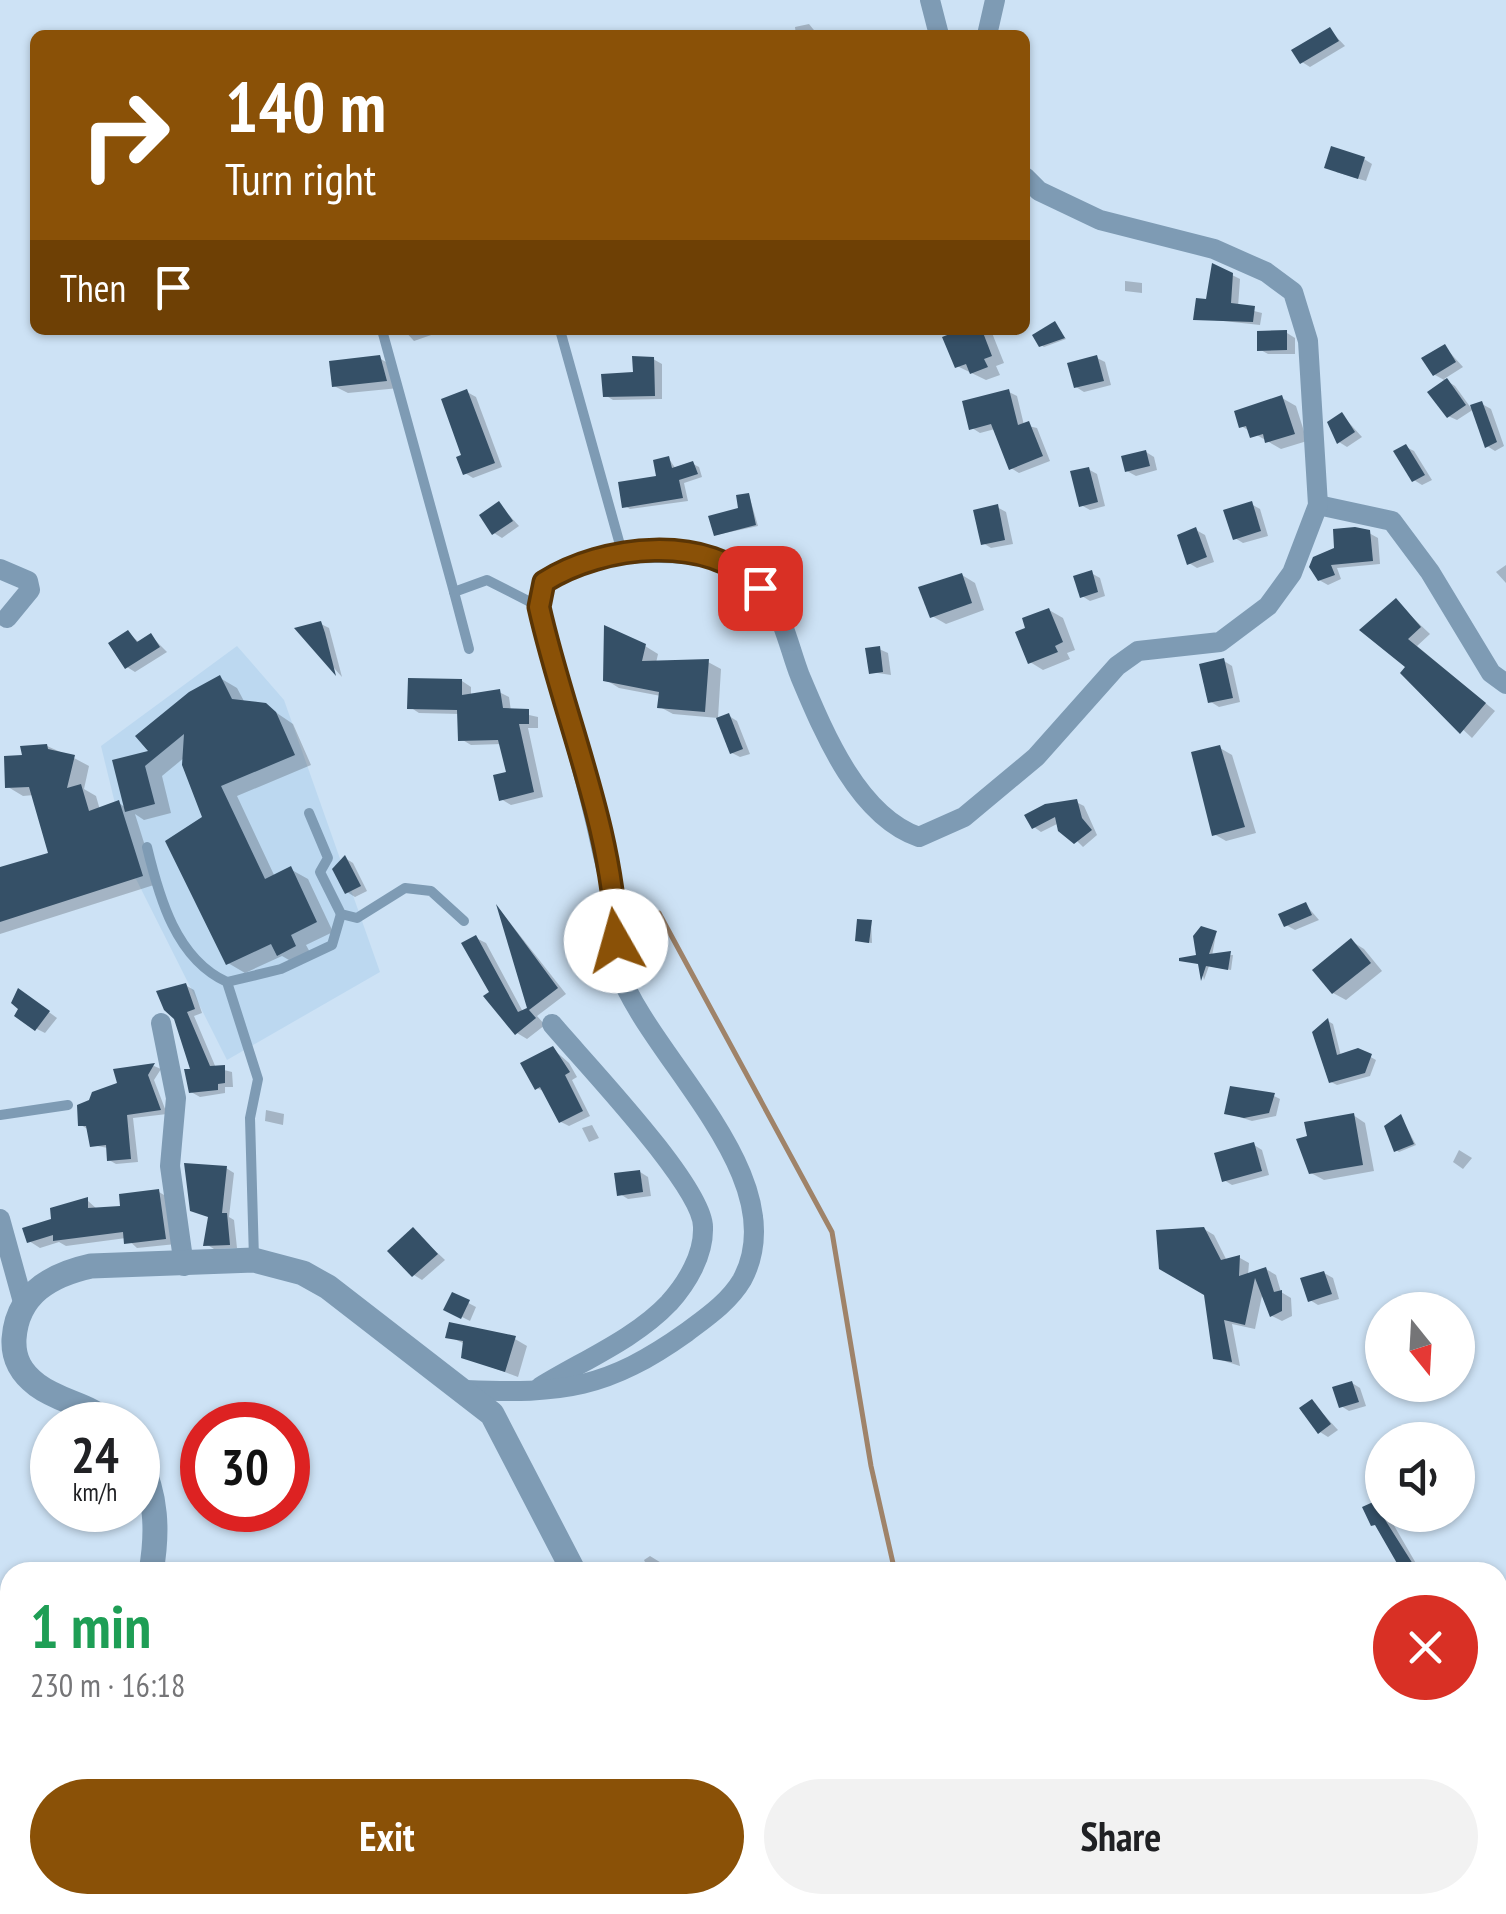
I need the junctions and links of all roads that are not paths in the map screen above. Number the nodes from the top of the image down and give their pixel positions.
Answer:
1 (930, 0) edge
2 (995, 0) edge
3 (939, 30) edge
4 (988, 30) edge
5 (1030, 182) edge
6 (383, 335) edge
7 (561, 335) edge
8 (1318, 505) junction
9 (622, 552) junction
10 (0, 569) edge
11 (454, 592) junction
12 (539, 607) junction
13 (7, 618) dead end
14 (469, 648) dead end
15 (1506, 684) edge
16 (310, 814) dead end
17 (147, 847) dead end
18 (342, 914) junction
19 (464, 921) dead end
20 (227, 982) junction
21 (161, 1023) dead end
22 (552, 1024) dead end
23 (68, 1105) dead end
24 (0, 1115) edge
25 (0, 1220) edge
26 (254, 1260) junction
27 (184, 1266) junction
28 (22, 1302) junction
29 (466, 1390) junction
30 (530, 1393) junction
31 (65, 1402) edge
32 (157, 1532) edge
33 (153, 1562) edge
34 (569, 1562) edge

1 - 3 street
2 - 4 street
5 - 8 street
6 - 11 lane
7 - 9 lane
8 - 9 street
8 - 15 street
9 - 12 street
10 - 13 street
11 - 12 lane
11 - 14 lane
12 - 30 street
16 - 18 lane
17 - 20 lane
18 - 19 lane
18 - 20 lane
20 - 26 lane
21 - 27 street
22 - 30 street
23 - 24 lane
25 - 28 street
26 - 27 street
26 - 29 street
27 - 28 street
28 - 31 street
29 - 30 street
29 - 34 street
32 - 33 street

